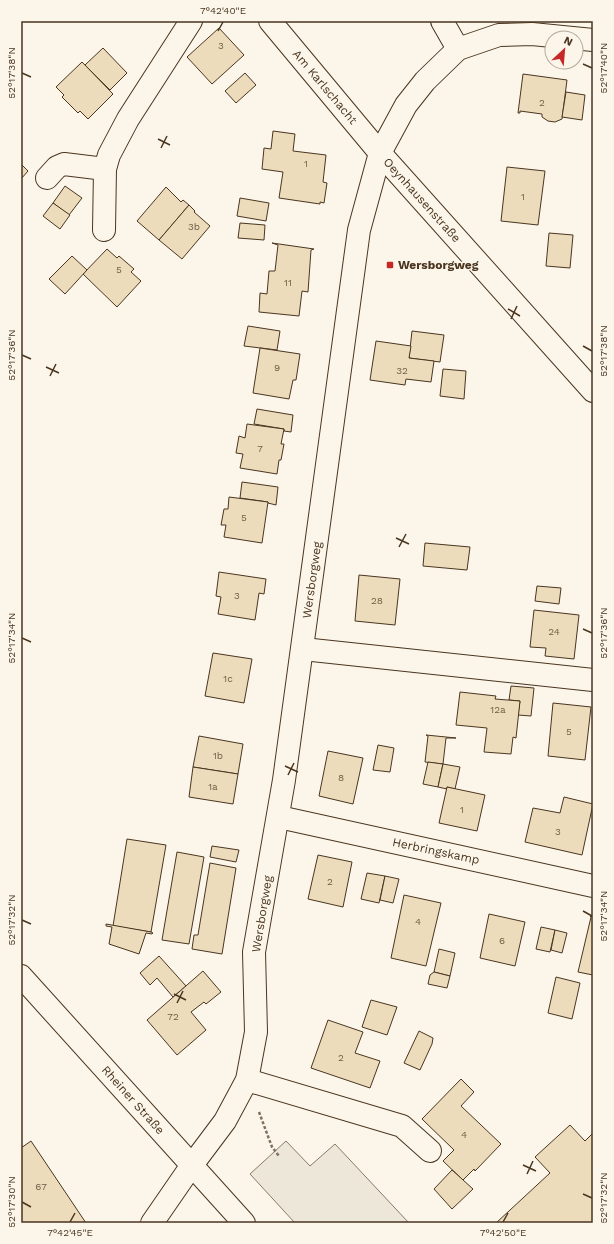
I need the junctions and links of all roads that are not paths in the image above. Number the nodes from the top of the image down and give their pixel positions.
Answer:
1 (191, 21) edge
2 (270, 21) edge
3 (442, 21) edge
4 (593, 40) edge
5 (458, 49) junction
6 (380, 153) junction
7 (105, 169) junction
8 (46, 178) dead end
9 (104, 230) dead end
10 (593, 391) edge
11 (303, 649) junction
12 (593, 680) edge
13 (279, 816) junction
14 (593, 886) edge
15 (21, 976) edge
16 (247, 1080) junction
17 (430, 1151) dead end
18 (192, 1165) junction
19 (152, 1223) edge
20 (244, 1223) edge

1 - 7 street
2 - 6 street, Am Karlschacht
3 - 5 street
4 - 5 street
5 - 6 street, Wersborgweg
6 - 10 street, Oeynhausenstraße
6 - 11 street, Wersborgweg
7 - 8 street
7 - 9 street
11 - 12 street
11 - 13 street, Wersborgweg
13 - 14 street, Herbringskamp
13 - 16 street, Wersborgweg
15 - 18 street, Rheiner Straße
16 - 17 street
16 - 18 street, Wersborgweg
18 - 19 street, Wersborgweg
18 - 20 street, Rheiner Straße

